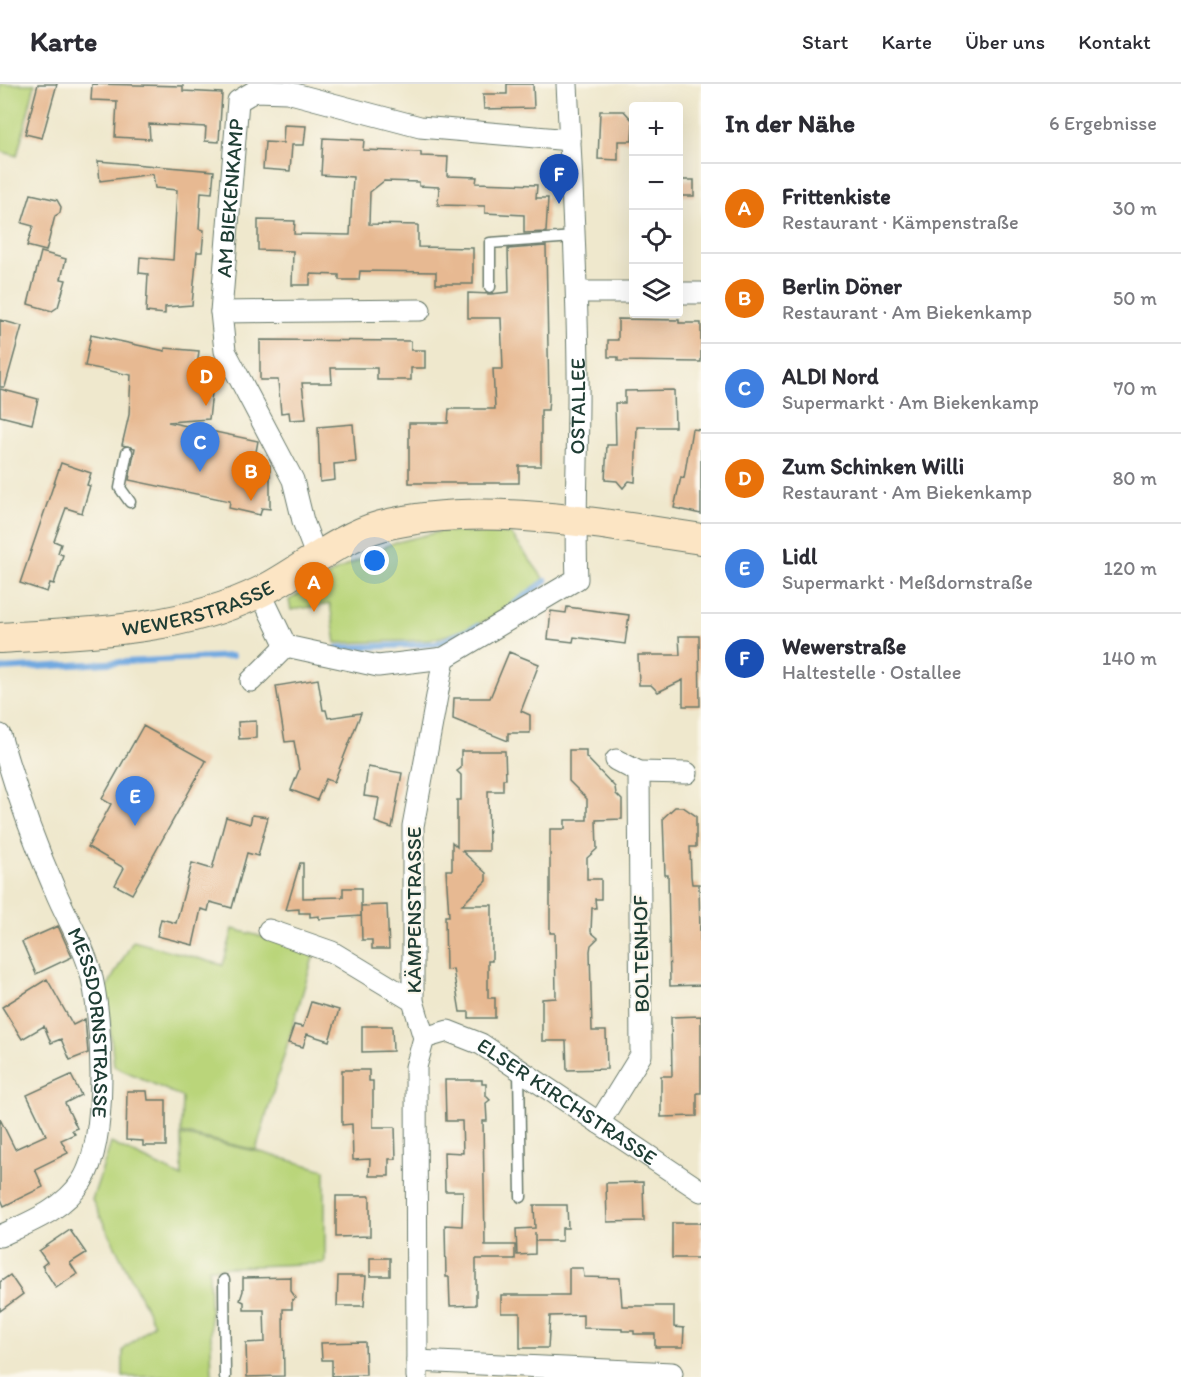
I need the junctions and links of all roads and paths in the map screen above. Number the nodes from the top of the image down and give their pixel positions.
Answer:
1 (567, 84) edge
2 (570, 140) junction
3 (574, 237) junction
4 (490, 287) dead end
5 (578, 292) junction
6 (629, 292) edge
7 (683, 293) edge
8 (701, 293) edge
9 (420, 310) dead end
10 (221, 312) junction
11 (127, 452) dead end
12 (130, 502) dead end
13 (574, 521) junction
14 (701, 539) edge
15 (316, 558) junction
16 (260, 592) junction
17 (0, 638) edge
18 (286, 646) junction
19 (444, 658) junction
20 (251, 681) dead end
21 (0, 735) edge
22 (616, 760) dead end
23 (639, 772) junction
24 (687, 773) dead end
25 (6, 778) edge
26 (269, 930) dead end
27 (413, 1001) junction
28 (424, 1038) junction
29 (519, 1070) junction
30 (599, 1124) junction
31 (701, 1191) edge
32 (521, 1197) dead end
33 (1, 1234) edge
34 (224, 1280) dead end
35 (417, 1369) edge
36 (672, 1373) dead end
37 (225, 1377) edge

1 - 2 street, OSTALLEE
2 - 3 street, OSTALLEE
2 - 10 street, AM BIEKENKAMP
3 - 4 lane
3 - 5 street, OSTALLEE
5 - 6 street
5 - 13 street, OSTALLEE
7 - 8 street
9 - 10 street, AM BIEKENKAMP
10 - 15 street, AM BIEKENKAMP
11 - 12 lane
13 - 14 main road, WEWERSTRASSE
13 - 15 main road, WEWERSTRASSE
13 - 19 street
15 - 16 main road, WEWERSTRASSE
16 - 17 main road, WEWERSTRASSE
16 - 18 street
18 - 19 street
18 - 20 street
19 - 27 street, KÄMPENSTRASSE
21 - 25 street, MESSDORNSTRASSE
22 - 23 street
23 - 24 street
23 - 30 street, BOLTENHOF
25 - 33 street, MESSDORNSTRASSE
26 - 27 street
27 - 28 street, KÄMPENSTRASSE
28 - 29 street, ELSER KIRCHSTRASSE
28 - 35 street
29 - 30 street, ELSER KIRCHSTRASSE
29 - 32 lane
30 - 31 street, ELSER KIRCHSTRASSE
34 - 37 lane
35 - 36 street

